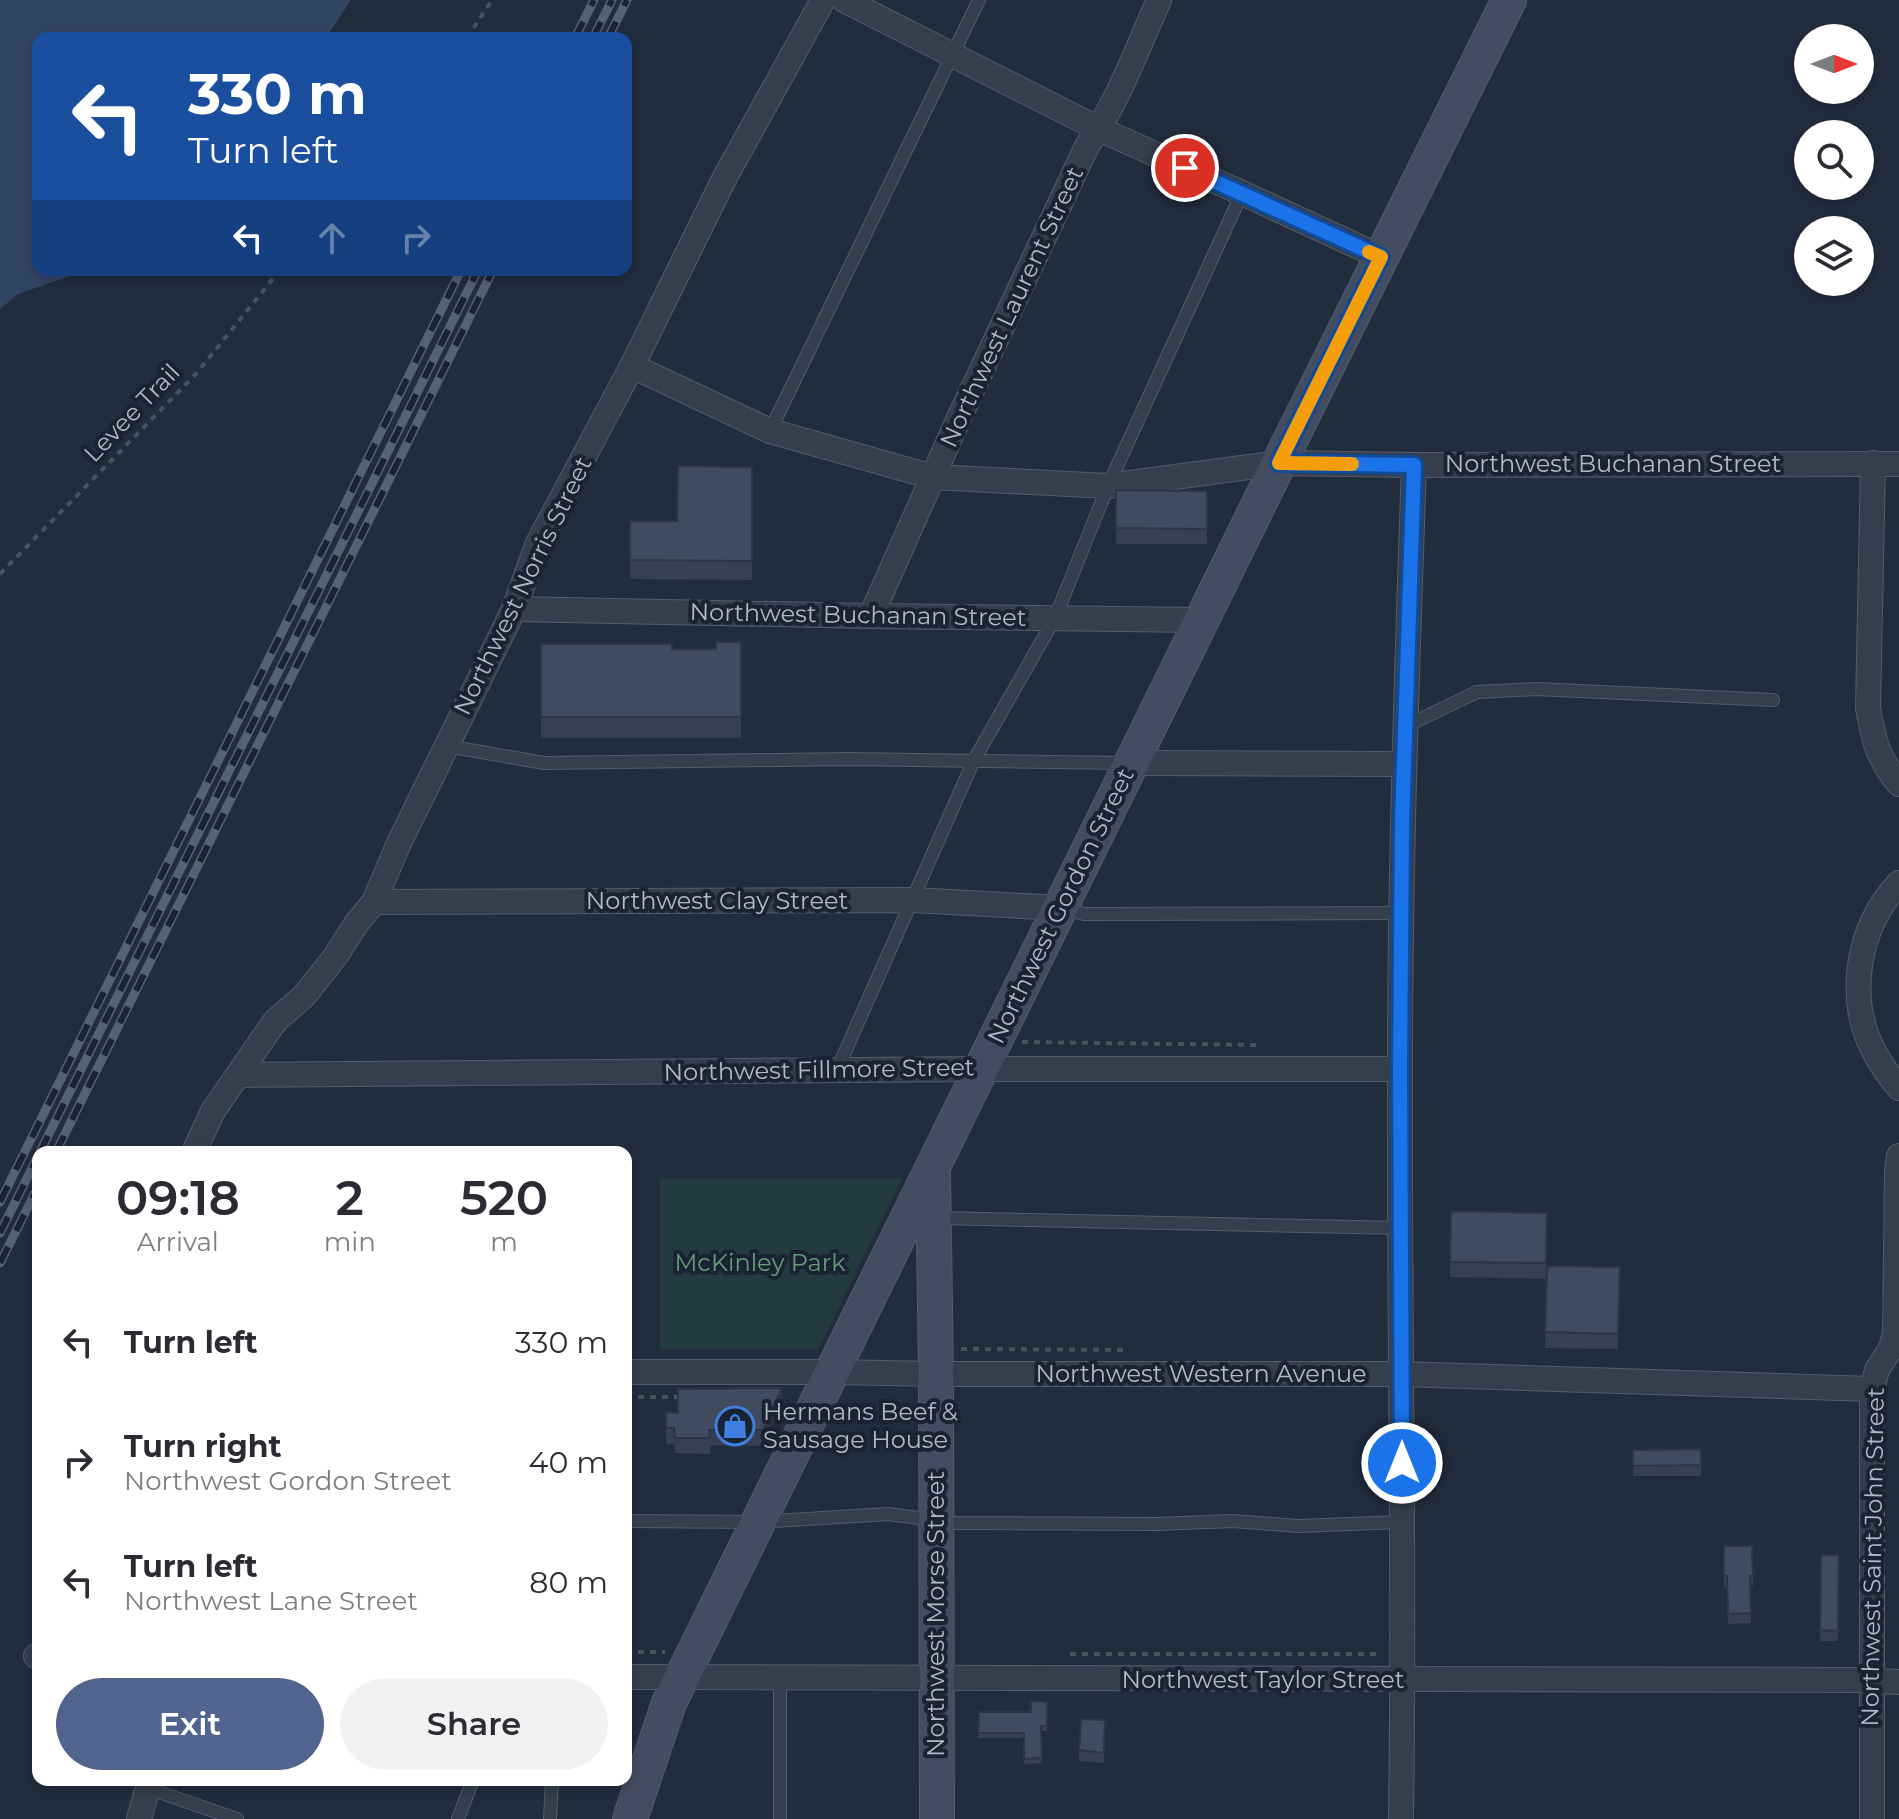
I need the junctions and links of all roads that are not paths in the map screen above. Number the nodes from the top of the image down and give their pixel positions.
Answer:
1 (823, 0) edge
2 (844, 0) edge
3 (979, 0) edge
4 (1159, 0) edge
5 (1509, 0) edge
6 (952, 55) junction
7 (1099, 129) junction
8 (1242, 193) junction
9 (1381, 257) junction
10 (632, 366) junction
11 (770, 431) junction
12 (1279, 463) junction
13 (1873, 463) junction
14 (1899, 464) edge
15 (1414, 465) junction
16 (933, 477) junction
17 (1108, 486) junction
18 (514, 609) junction
19 (871, 616) junction
20 (1055, 618) junction
21 (1202, 620) junction
22 (1773, 700) dead end
23 (1404, 727) junction
24 (447, 746) junction
25 (974, 760) junction
26 (1131, 763) junction
27 (1403, 764) junction
28 (1899, 784) edge
29 (1899, 883) edge
30 (913, 900) junction
31 (374, 902) junction
32 (1059, 908) junction
33 (1401, 913) junction
34 (987, 1055) junction
35 (1400, 1069) junction
36 (837, 1070) junction
37 (238, 1075) junction
38 (1899, 1088) edge
39 (197, 1146) edge
40 (1899, 1156) edge
41 (933, 1168) junction
42 (935, 1218) junction
43 (1401, 1228) junction
44 (632, 1372) edge
45 (833, 1372) junction
46 (946, 1374) junction
47 (1401, 1374) junction
48 (1872, 1389) junction
49 (632, 1521) edge
50 (935, 1521) junction
51 (759, 1522) junction
52 (1402, 1522) junction
53 (632, 1677) edge
54 (682, 1677) junction
55 (780, 1678) junction
56 (936, 1679) junction
57 (1403, 1680) junction
58 (1871, 1682) junction
59 (1899, 1682) edge
60 (148, 1786) edge
61 (154, 1786) edge
62 (471, 1786) edge
63 (552, 1786) edge
64 (139, 1819) edge
65 (237, 1819) edge
66 (458, 1819) edge
67 (550, 1819) edge
68 (630, 1819) edge
69 (780, 1819) edge
70 (937, 1819) edge
71 (1401, 1819) edge
72 (1872, 1819) edge

1 - 10 street, Northwest Norris Street
2 - 6 street
3 - 6 lane
4 - 7 street, Northwest Laurent Street
5 - 9 main road, Northwest Gordon Street
6 - 7 street
6 - 11 lane
7 - 8 street
7 - 16 street, Northwest Laurent Street
8 - 9 street
8 - 17 lane
9 - 12 main road, Northwest Gordon Street
10 - 11 street, Northwest Buchanan Street
10 - 18 street, Northwest Norris Street
11 - 16 street, Northwest Buchanan Street
12 - 15 street, Northwest Buchanan Street
12 - 17 street, Northwest Buchanan Street
12 - 21 main road, Northwest Gordon Street
13 - 14 street, Northwest Buchanan Street
13 - 15 street, Northwest Buchanan Street
13 - 28 street
15 - 23 street
16 - 17 street, Northwest Buchanan Street
16 - 19 street, Northwest Laurent Street
17 - 20 lane
18 - 19 street, Northwest Buchanan Street
18 - 24 street, Northwest Norris Street
19 - 20 street, Northwest Buchanan Street
20 - 21 street, Northwest Buchanan Street
20 - 25 lane
21 - 26 main road, Northwest Gordon Street
22 - 23 lane
23 - 27 street
24 - 25 lane
24 - 31 street, Northwest Norris Street
25 - 26 lane
25 - 30 lane
26 - 27 street
26 - 32 main road, Northwest Gordon Street
27 - 33 street
29 - 38 street
30 - 31 street, Northwest Clay Street
30 - 32 street, Northwest Clay Street
30 - 36 lane
31 - 37 street, Northwest Norris Street
32 - 33 lane
32 - 34 main road, Northwest Gordon Street
33 - 35 street
34 - 35 street, Northwest Fillmore Street
34 - 36 street, Northwest Fillmore Street
34 - 41 main road, Northwest Gordon Street
35 - 43 street
36 - 37 street, Northwest Fillmore Street
37 - 39 street, Northwest Norris Street
40 - 48 street, Northwest Saint John Street
41 - 42 main road, Northwest Morse Street
41 - 45 main road, Northwest Gordon Street
42 - 43 lane
42 - 46 main road, Northwest Morse Street
43 - 47 street
44 - 45 street, Northwest Western Avenue
45 - 46 street, Northwest Western Avenue
45 - 51 main road, Northwest Gordon Street
46 - 47 street, Northwest Western Avenue
46 - 50 main road, Northwest Morse Street
47 - 48 street, Northwest Western Avenue
47 - 52 street
48 - 58 street, Northwest Saint John Street
49 - 51 lane
50 - 51 lane
50 - 52 lane
50 - 56 main road, Northwest Morse Street
51 - 54 main road, Northwest Gordon Street
52 - 57 street
53 - 54 street, Northwest Taylor Street
54 - 55 street, Northwest Taylor Street
54 - 68 main road, Northwest Gordon Street
55 - 56 street, Northwest Taylor Street
55 - 69 lane
56 - 57 street, Northwest Taylor Street
56 - 70 main road, Northwest Morse Street
57 - 58 street, Northwest Taylor Street
57 - 71 street
58 - 59 street, Northwest Taylor Street
58 - 72 street, Northwest Saint John Street
60 - 64 street
61 - 65 lane
62 - 66 lane
63 - 67 lane

